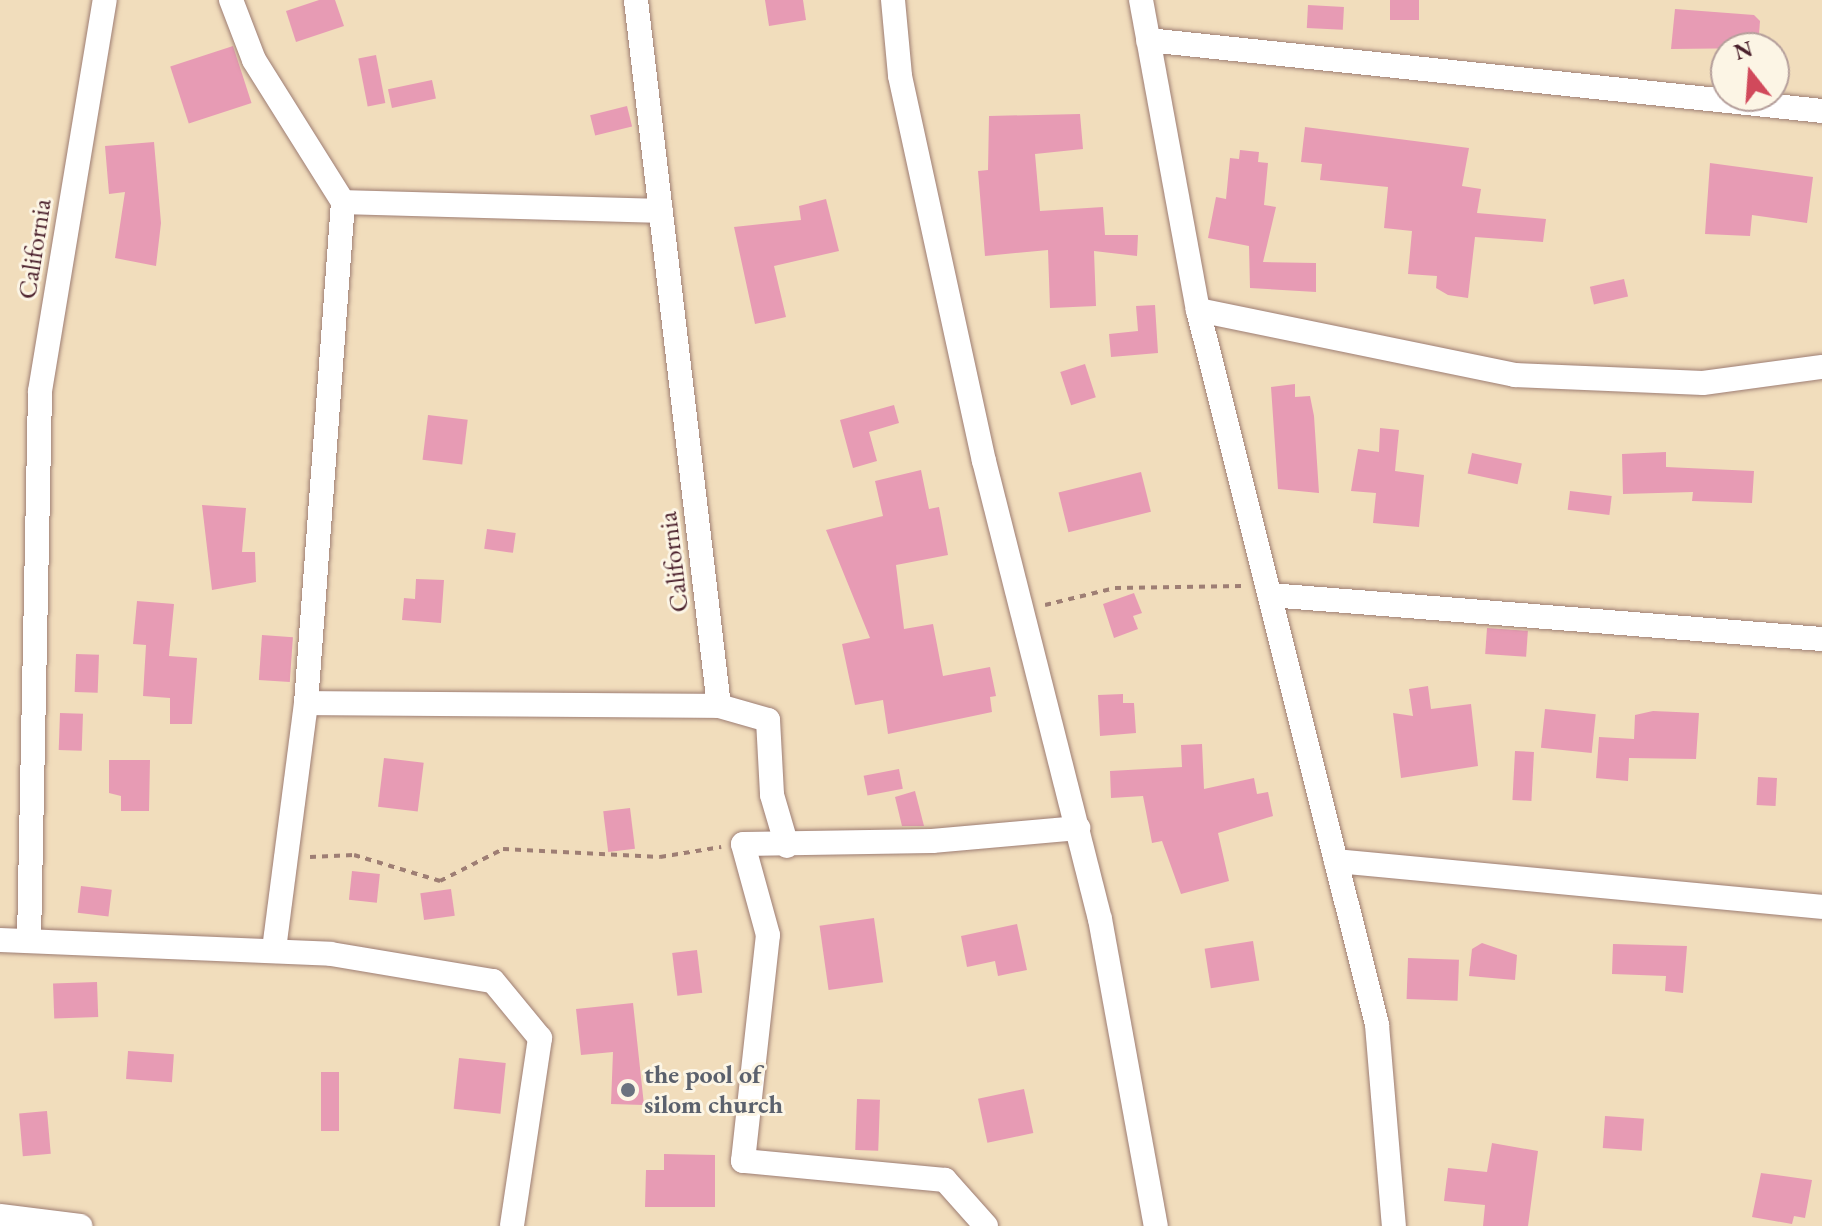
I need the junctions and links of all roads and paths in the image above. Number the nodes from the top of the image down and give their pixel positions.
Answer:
1 (105, 0) edge
2 (231, 0) edge
3 (636, 0) edge
4 (893, 0) edge
5 (1141, 0) edge
6 (1148, 40) junction
7 (1822, 111) edge
8 (343, 202) junction
9 (661, 211) junction
10 (1198, 310) junction
11 (1822, 367) edge
12 (1269, 591) junction
13 (1020, 611) junction
14 (1822, 639) edge
15 (306, 703) junction
16 (719, 706) junction
17 (1078, 828) junction
18 (743, 844) junction
19 (787, 846) junction
20 (286, 858) junction
21 (1336, 861) junction
22 (1822, 907) edge
23 (0, 940) edge
24 (29, 940) junction
25 (274, 951) junction
26 (0, 1216) edge
27 (80, 1226) edge
28 (512, 1226) edge
29 (986, 1226) edge
30 (1156, 1226) edge
31 (1394, 1226) edge

1 - 24 street, California
2 - 8 street
3 - 9 street, California
4 - 13 street
5 - 6 street
6 - 7 street
6 - 10 street
8 - 9 street
8 - 15 street
9 - 16 street, California
10 - 11 street
10 - 12 street
12 - 13 path
12 - 14 street
12 - 21 street
13 - 17 street
15 - 16 street
15 - 20 street
16 - 19 street
17 - 19 street
17 - 30 street
18 - 19 street
18 - 20 path
18 - 29 street
20 - 25 street
21 - 22 street
21 - 31 street
23 - 24 street
24 - 25 street
25 - 28 street
26 - 27 street

